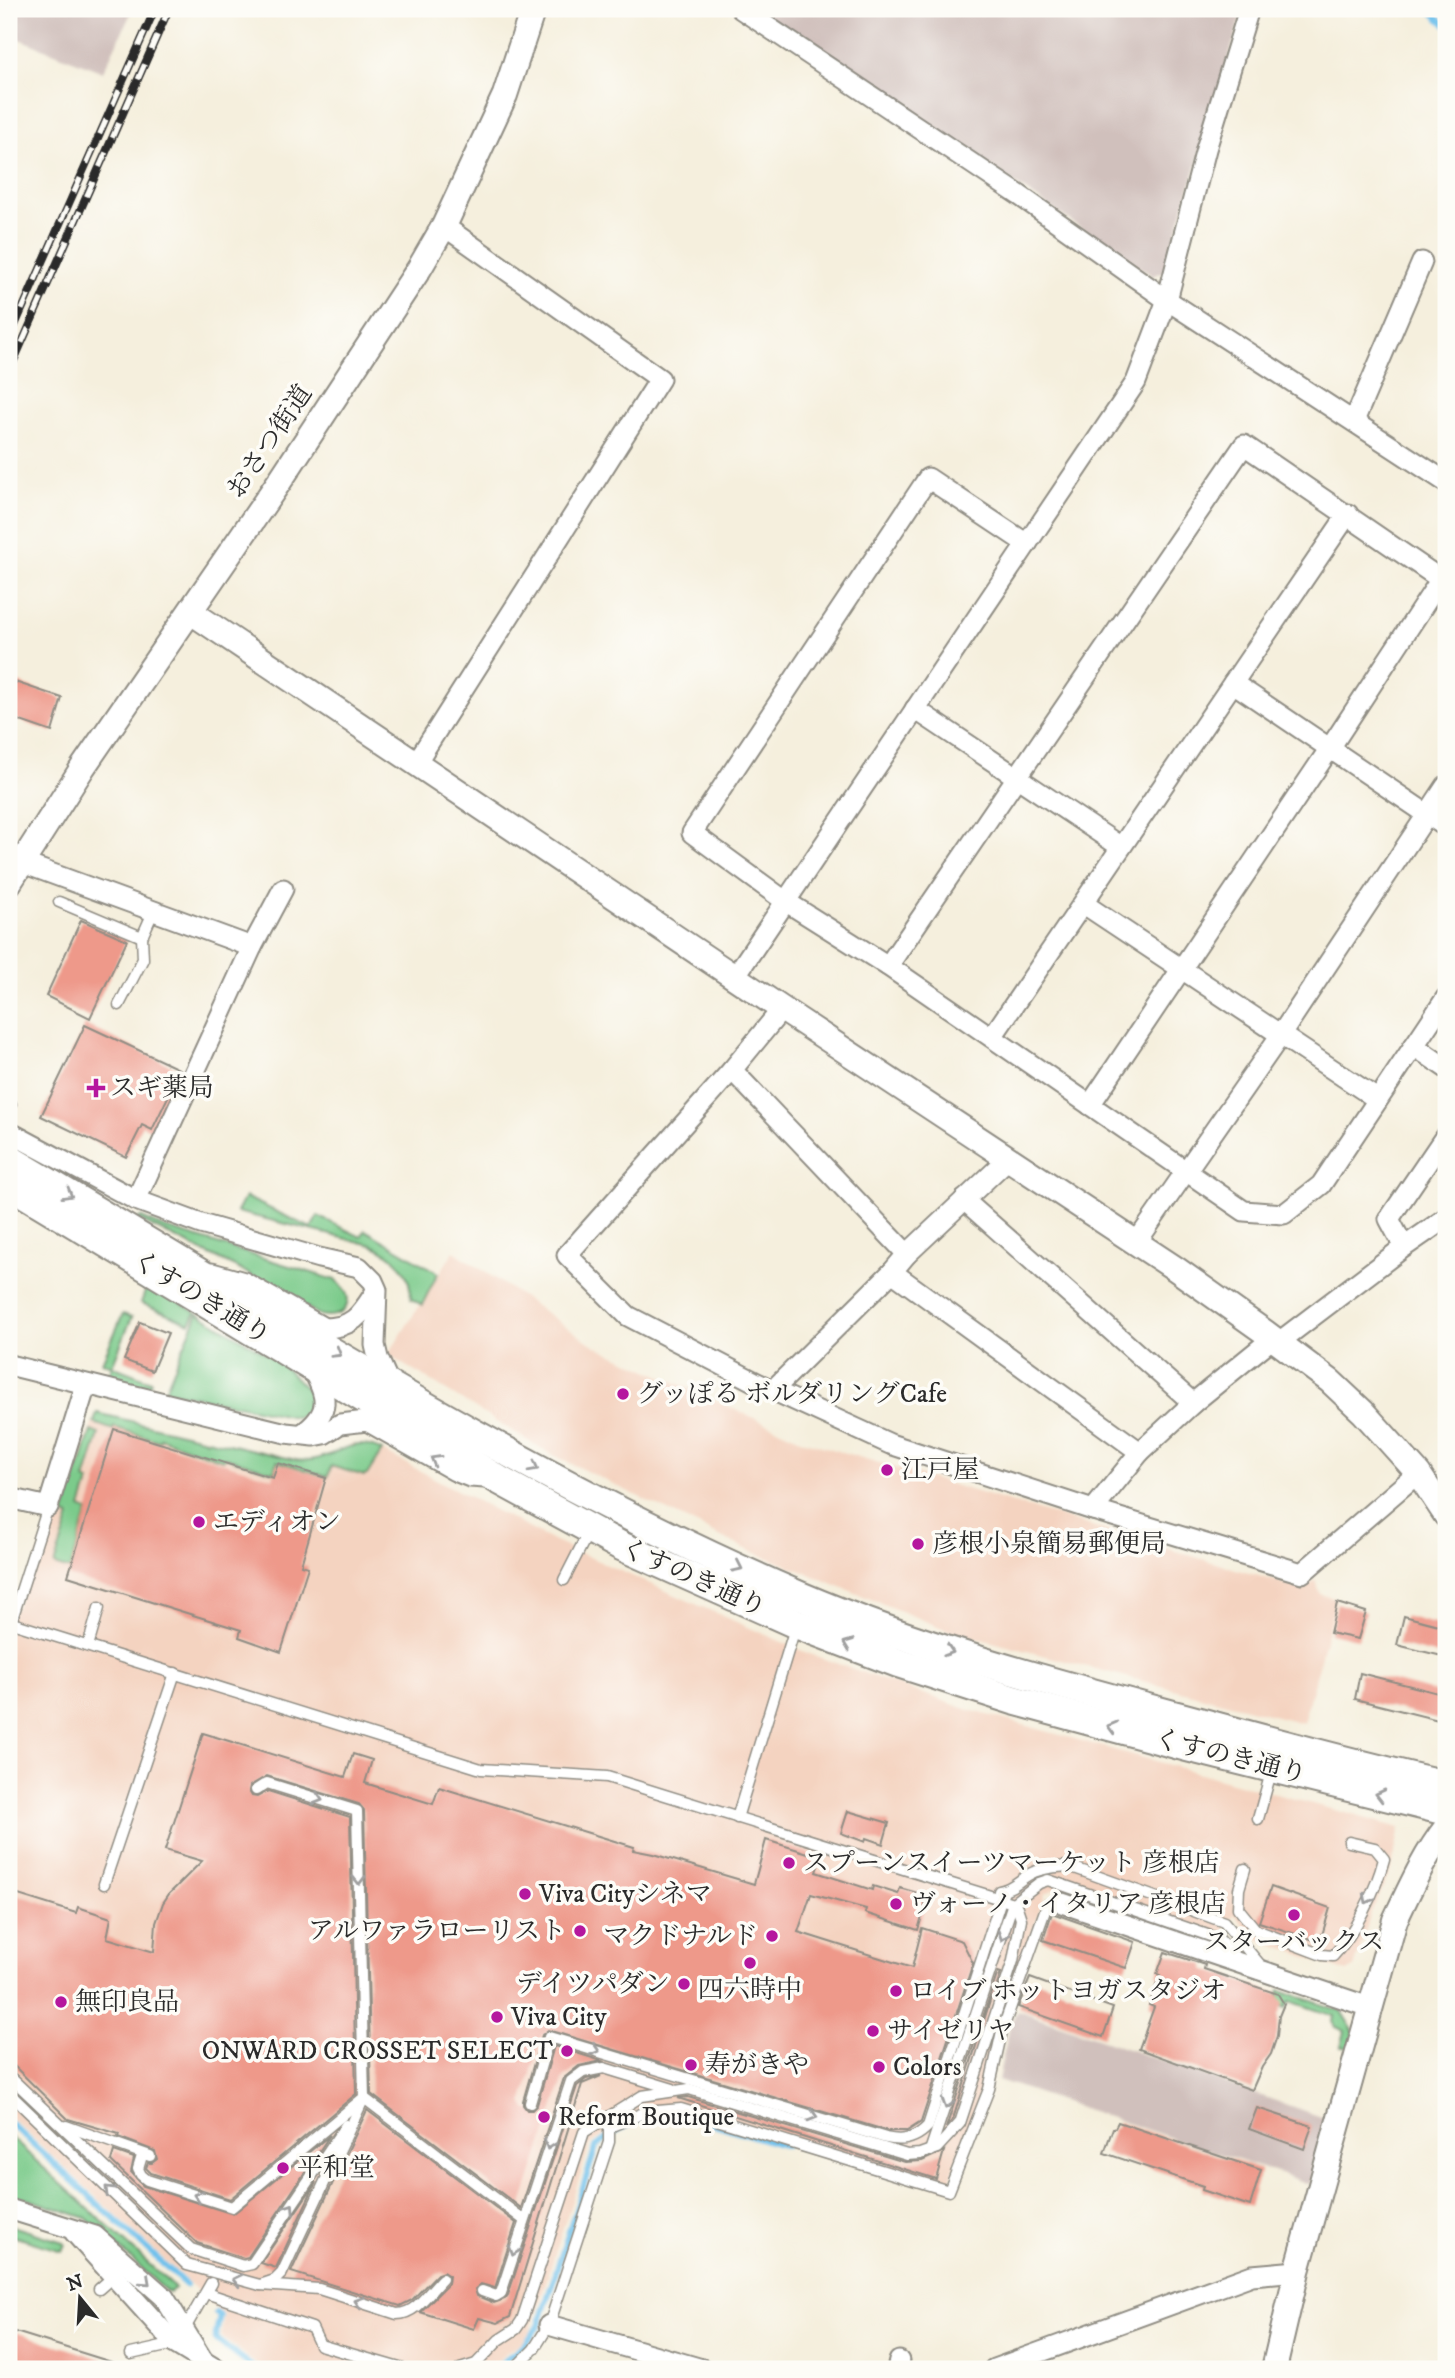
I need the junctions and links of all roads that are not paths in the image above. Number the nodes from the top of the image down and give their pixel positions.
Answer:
1 (533, 9) edge
2 (741, 9) edge
3 (1249, 9) edge
4 (444, 226) junction
5 (1422, 262) dead end
6 (1167, 300) junction
7 (1354, 421) junction
8 (1446, 482) edge
9 (1348, 514) junction
10 (1027, 544) junction
11 (1443, 581) edge
12 (191, 612) junction
13 (1233, 683) junction
14 (915, 709) junction
15 (1330, 748) junction
16 (416, 763) junction
17 (1017, 779) junction
18 (1446, 786) edge
19 (1427, 814) junction
20 (1446, 827) edge
21 (1121, 847) junction
22 (13, 868) edge
23 (283, 889) dead end
24 (785, 901) junction
25 (59, 902) dead end
26 (1084, 904) junction
27 (154, 910) junction
28 (142, 937) junction
29 (252, 947) junction
30 (888, 966) junction
31 (1182, 968) junction
32 (736, 975) junction
33 (1446, 998) edge
34 (119, 1005) dead end
35 (782, 1009) junction
36 (1280, 1036) junction
37 (992, 1037) junction
38 (1414, 1046) junction
39 (1446, 1068) edge
40 (732, 1070) junction
41 (1377, 1099) junction
42 (1090, 1105) junction
43 (9, 1132) edge
44 (1446, 1135) edge
45 (1009, 1158) junction
46 (9, 1159) edge
47 (1187, 1171) junction
48 (9, 1184) edge
49 (136, 1200) junction
50 (964, 1200) junction
51 (1446, 1219) edge
52 (1136, 1243) junction
53 (1404, 1247) junction
54 (907, 1254) junction
55 (154, 1257) junction
56 (193, 1269) junction
57 (892, 1272) junction
58 (377, 1290) junction
59 (1276, 1340) junction
60 (310, 1364) junction
61 (9, 1365) edge
62 (86, 1385) junction
63 (390, 1385) junction
64 (773, 1390) junction
65 (1194, 1403) junction
66 (302, 1434) junction
67 (1140, 1452) junction
68 (1418, 1473) junction
69 (499, 1480) junction
70 (9, 1498) edge
71 (48, 1507) junction
72 (1093, 1510) junction
73 (1446, 1515) edge
74 (590, 1530) junction
75 (22, 1553) dead end
76 (33, 1556) junction
77 (564, 1580) dead end
78 (99, 1608) dead end
79 (10, 1622) edge
80 (796, 1624) junction
81 (88, 1646) junction
82 (174, 1673) junction
83 (1272, 1768) junction
84 (1446, 1785) edge
85 (256, 1790) dead end
86 (1446, 1811) edge
87 (737, 1818) junction
88 (1258, 1819) dead end
89 (1446, 1828) edge
90 (1349, 1842) dead end
91 (1245, 1869) dead end
92 (104, 1884) dead end
93 (1002, 1894) junction
94 (1013, 1903) junction
95 (1062, 1903) joint
96 (1240, 1963) junction
97 (1266, 1972) junction
98 (1372, 2008) junction
99 (9, 2076) edge
100 (9, 2092) edge
101 (364, 2098) junction
102 (530, 2103) dead end
103 (610, 2116) junction
104 (62, 2125) junction
105 (609, 2134) junction
106 (9, 2209) edge
107 (524, 2220) junction
108 (71, 2229) junction
109 (1297, 2271) junction
110 (442, 2279) dead end
111 (260, 2285) junction
112 (482, 2291) dead end
113 (549, 2325) junction
114 (179, 2337) junction
115 (131, 2354) dead end
116 (209, 2364) edge
117 (403, 2369) edge
118 (460, 2369) edge
119 (514, 2369) edge
120 (702, 2369) edge
121 (994, 2369) edge
122 (1274, 2369) edge

1 - 4 street, おさつ街道
2 - 6 street
3 - 6 street
4 - 12 street, おさつ街道
4 - 16 street
5 - 7 street
6 - 7 street
6 - 10 street
7 - 8 street
9 - 11 street
9 - 13 street
9 - 17 street
10 - 14 street
10 - 24 street
11 - 15 street
12 - 16 street
12 - 22 street, おさつ街道
13 - 15 street
13 - 21 street
14 - 17 street
14 - 24 street
15 - 19 street
15 - 31 street
16 - 32 street
17 - 21 street
17 - 30 street
18 - 19 street
19 - 20 street
19 - 36 street
21 - 26 street
22 - 27 street
23 - 29 street
24 - 30 street
24 - 32 street
25 - 28 lane
26 - 31 street
26 - 37 street
27 - 28 lane
27 - 29 street
28 - 34 lane
29 - 49 street
30 - 37 street
31 - 36 street
31 - 42 street
32 - 35 street
33 - 38 street
35 - 40 street
35 - 45 street
36 - 41 street
36 - 47 street
37 - 42 street
38 - 39 street
38 - 41 street
40 - 54 street
40 - 64 street
41 - 47 street
42 - 47 street
43 - 49 street
44 - 53 street
45 - 50 street
45 - 52 street
46 -> 55 main road, くすのき通り
47 - 52 street
48 - 55 main road, くすのき通り
49 - 58 street
50 - 54 street
50 - 65 street
51 - 53 street
52 - 59 street
53 - 59 street
54 - 57 street
55 - 56 main road, くすのき通り
55 - 60 main road, くすのき通り
56 - 58 street
56 -> 63 main road, くすのき通り
57 - 64 street
57 - 67 street
58 - 63 street
59 - 65 street
59 - 68 street
60 - 66 street
60 - 69 main road, くすのき通り
61 - 62 street
62 - 66 street
62 - 71 street
63 -> 84 main road, くすのき通り
64 - 72 street
65 - 67 street
69 -> 66 street
67 - 72 street
68 - 72 street
68 - 73 street
69 - 74 main road, くすのき通り
70 - 71 street
71 - 76 lane
74 - 77 lane
74 - 80 main road, くすのき通り
75 - 76 lane
76 - 79 lane
78 - 81 lane
79 - 81 lane
83 -> 80 main road, くすのき通り
80 - 87 lane
81 - 82 lane
82 - 87 lane
82 - 92 lane
86 -> 83 main road, くすのき通り
83 - 88 lane
85 -> 101 lane
87 - 93 lane
89 - 98 street
90 -> 91 lane
93 - 94 lane
93 - 97 lane
102 -> 93 lane
94 - 96 lane
94 - 103 lane
94 -> 107 lane
95 - 96 street
95 - 105 lane
96 - 97 street
97 - 98 street
98 - 109 street
99 - 104 lane
111 -> 100 lane
101 -> 104 lane
104 -> 101 lane
101 - 107 lane
101 - 111 lane
103 - 105 lane
103 - 118 lane
105 - 113 lane
106 - 108 street
107 -> 112 lane
108 - 114 street
108 -> 114 street
109 - 121 street
109 - 122 street
110 -> 111 lane
113 - 119 lane
113 - 120 street
114 - 115 lane
114 - 116 street
114 - 117 lane

